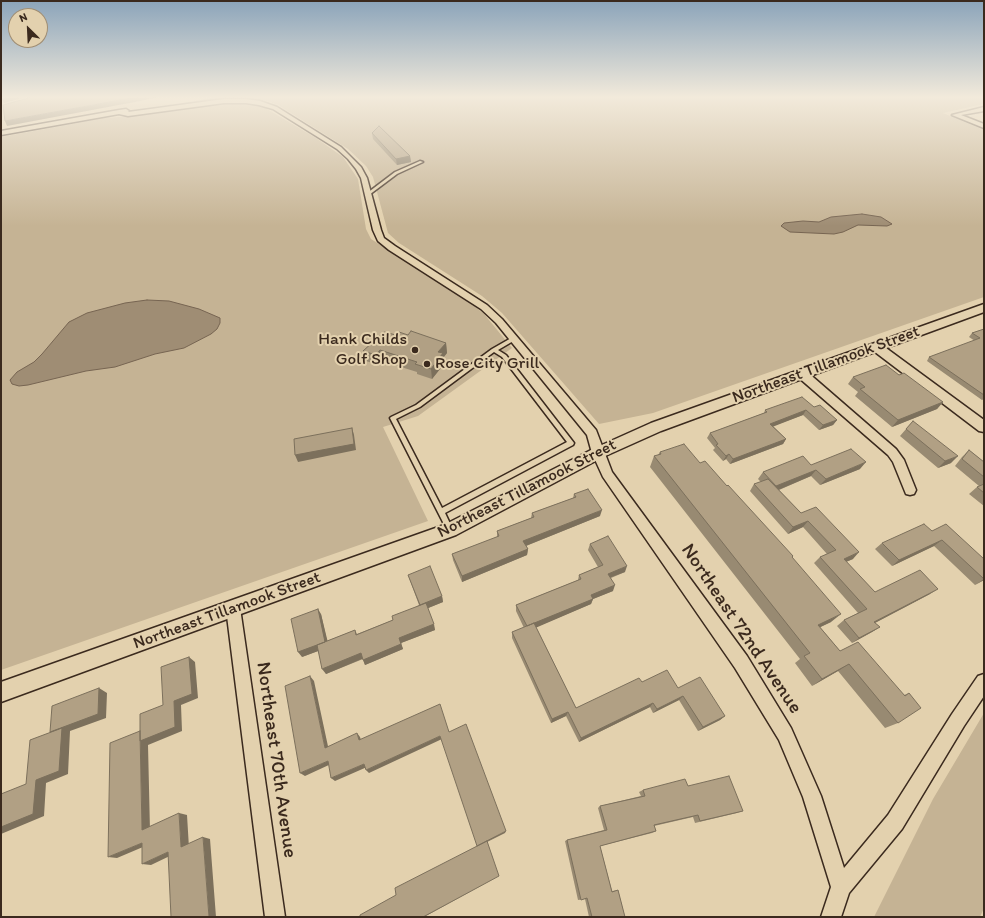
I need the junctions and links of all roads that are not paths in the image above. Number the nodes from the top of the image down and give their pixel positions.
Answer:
1 (325, 140) edge
2 (421, 162) dead end
3 (368, 194) junction
4 (983, 309) edge
5 (513, 339) junction
6 (877, 347) junction
7 (494, 350) junction
8 (802, 374) junction
9 (984, 427) edge
10 (598, 453) junction
11 (910, 490) dead end
12 (441, 512) junction
13 (450, 530) junction
14 (233, 608) junction
15 (984, 682) edge
16 (1, 692) edge
17 (841, 887) junction
18 (275, 917) edge
19 (832, 917) edge

1 - 3 street, Northeast 72nd Avenue
2 - 3 lane
3 - 5 street, Northeast 72nd Avenue
4 - 6 street, Northeast Tillamook Street
5 - 7 lane
5 - 10 street, Northeast 72nd Avenue
6 - 8 street, Northeast Tillamook Street
6 - 9 street
7 - 12 lane
7 - 12 lane
8 - 10 street, Northeast Tillamook Street
8 - 11 street
10 - 13 street, Northeast Tillamook Street
10 - 17 street, Northeast 72nd Avenue
12 - 13 lane
13 - 14 street, Northeast Tillamook Street
14 - 16 street, Northeast Tillamook Street
14 - 18 street, Northeast 70th Avenue
15 - 17 street
17 - 19 street

